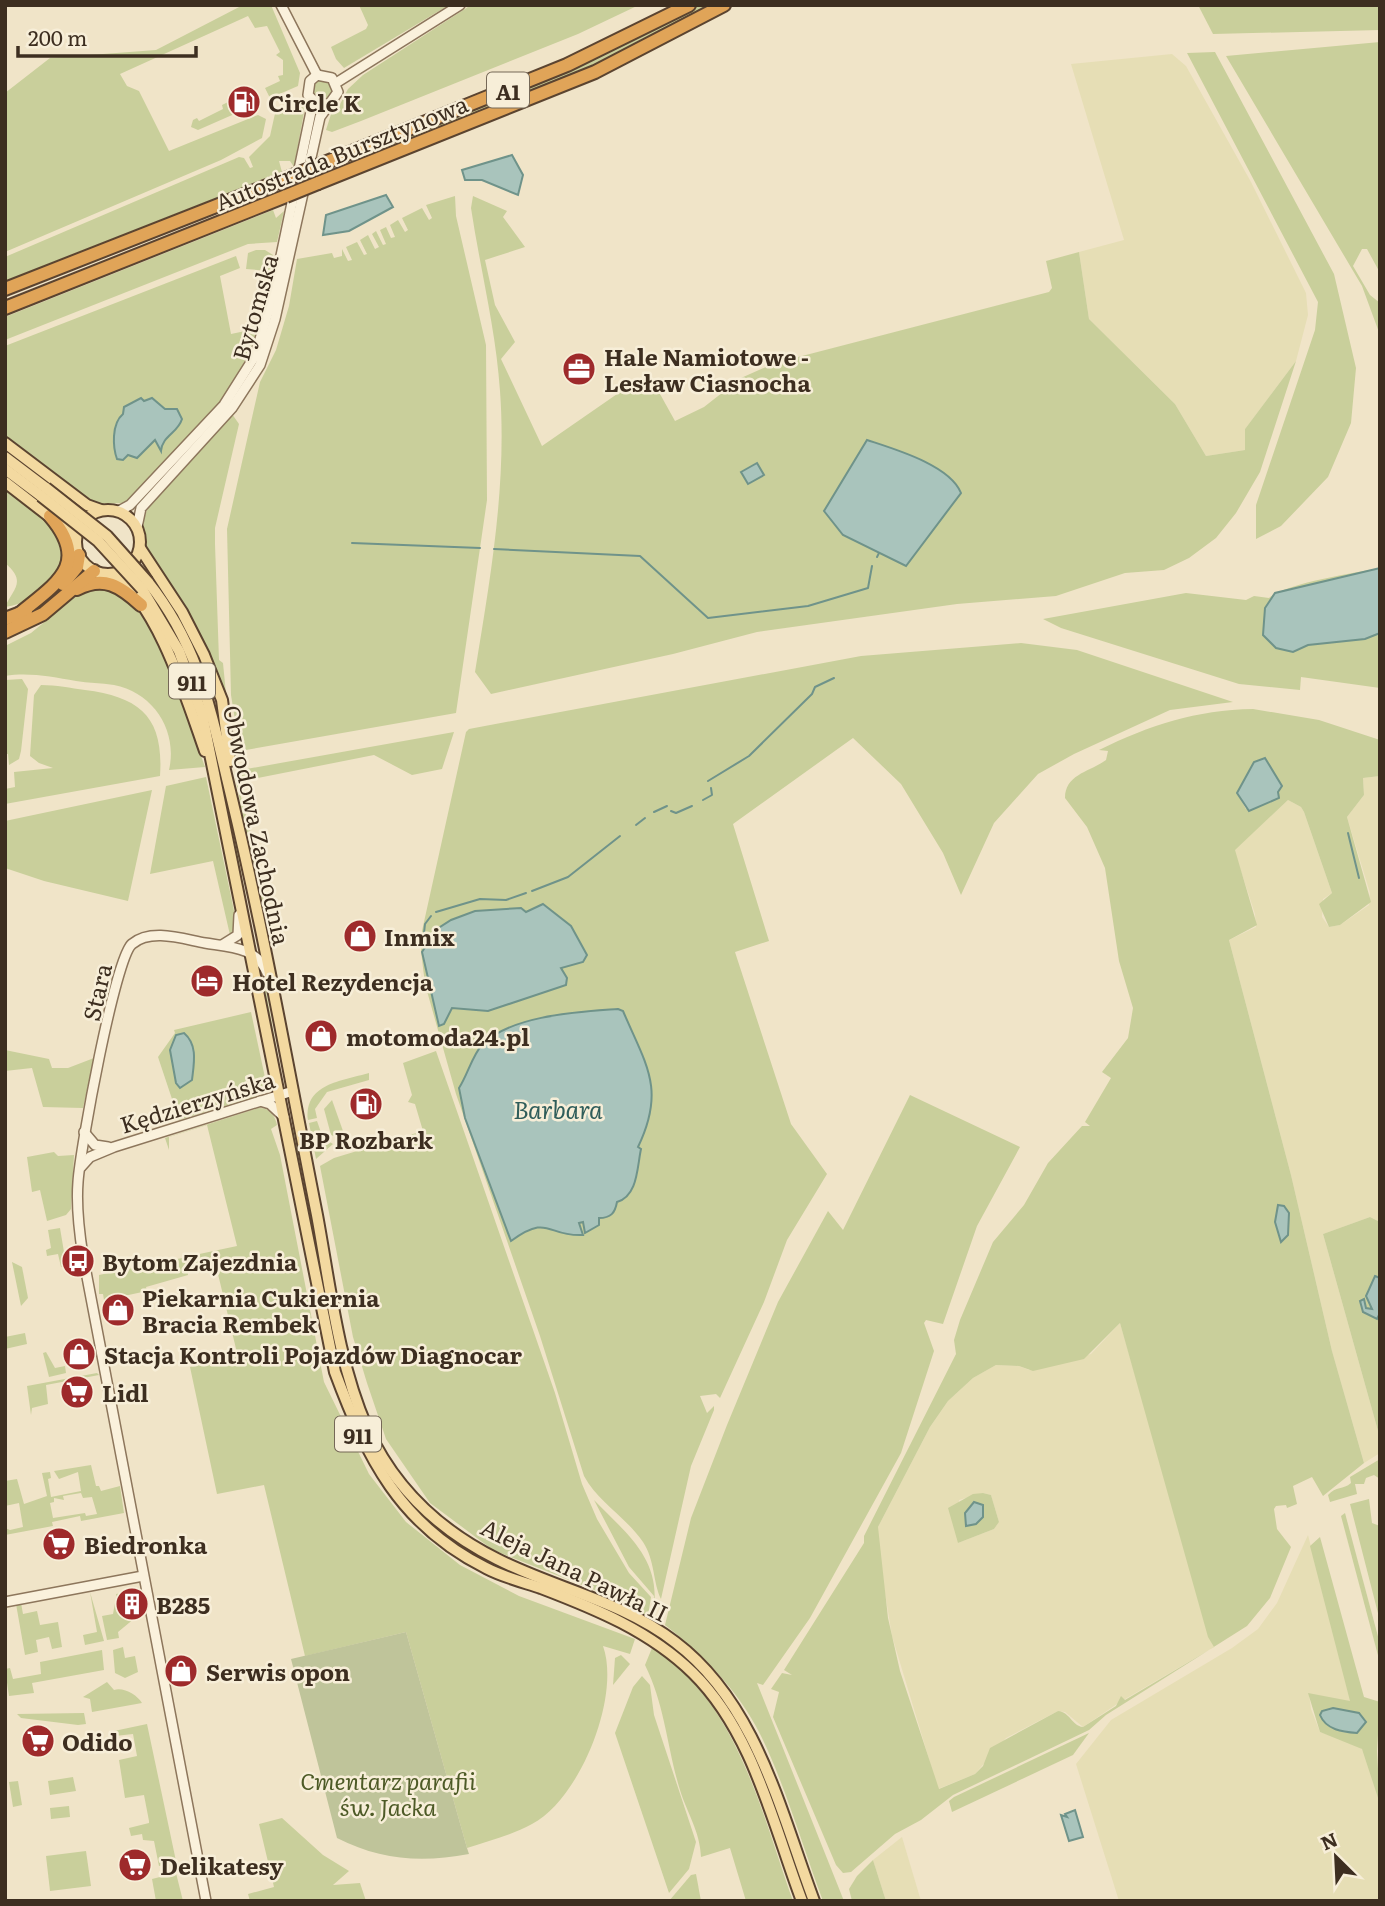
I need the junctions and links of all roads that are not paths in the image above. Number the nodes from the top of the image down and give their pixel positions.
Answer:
1 (281, 5) edge
2 (460, 5) edge
3 (689, 5) edge
4 (724, 5) edge
5 (317, 75) junction
6 (336, 83) junction
7 (313, 102) junction
8 (329, 104) junction
9 (5, 289) edge
10 (5, 308) edge
11 (5, 443) edge
12 (5, 457) edge
13 (5, 469) edge
14 (5, 482) edge
15 (43, 492) junction
16 (104, 510) junction
17 (119, 511) junction
18 (50, 516) junction
19 (137, 527) junction
20 (76, 537) junction
21 (140, 548) junction
22 (79, 555) junction
23 (94, 571) junction
24 (112, 574) junction
25 (145, 586) junction
26 (67, 594) junction
27 (141, 605) junction
28 (19, 614) junction
29 (5, 619) edge
30 (5, 632) edge
31 (216, 784) junction
32 (240, 832) junction
33 (239, 898) junction
34 (221, 945) junction
35 (251, 952) junction
36 (272, 988) junction
37 (293, 1091) junction
38 (279, 1095) junction
39 (260, 1101) junction
40 (284, 1117) junction
41 (85, 1132) junction
42 (114, 1147) junction
43 (79, 1172) junction
44 (143, 1576) junction
45 (5, 1602) edge
46 (635, 1622) junction
47 (672, 1647) junction
48 (206, 1901) edge
49 (802, 1901) edge
50 (814, 1901) edge

1 - 5 street
2 - 6 street
3 - 9 highway, Autostrada Bursztynowa / A1, bridge
4 - 10 highway, Autostrada Bursztynowa / A1, bridge
5 - 6 street
5 - 7 street
6 - 8 street
7 - 8 street
7 - 17 street, Bytomska
8 - 19 street, Bytomska
11 - 16 main road
12 - 15 main road, Obwodowa Zachodnia / 911
13 - 15 main road, Obwodowa Zachodnia / 911
14 - 18 main road
15 - 25 main road, Obwodowa Zachodnia / 911, bridge
16 - 17 main road
16 - 20 main road
17 - 19 main road
18 - 20 main road
18 - 28 highway
19 - 21 main road
20 - 22 main road
21 - 24 main road
21 - 32 main road
22 - 23 main road
22 - 28 highway
23 - 24 main road
23 - 26 highway
24 - 27 main road
25 - 31 main road, Obwodowa Zachodnia / 911
25 - 32 main road, Obwodowa Zachodnia / 911
26 - 27 highway
26 - 30 highway
27 - 31 main road
28 - 29 highway
31 - 33 main road, Obwodowa Zachodnia / 911
32 - 36 main road, Obwodowa Zachodnia / 911
33 - 34 street
33 - 35 main road, Obwodowa Zachodnia / 911
34 - 35 street, Stara
34 - 41 street, Stara
35 - 36 street
35 - 38 main road, Aleja Jana Pawła II / 911
36 - 37 main road, Aleja Jana Pawła II / 911
37 - 38 street, Kędzierzyńska
37 - 46 main road, Aleja Jana Pawła II / 911
38 - 39 street, Kędzierzyńska
38 - 40 main road, Aleja Jana Pawła II / 911
39 - 40 street
39 - 42 street, Kędzierzyńska
40 - 46 main road, Aleja Jana Pawła II / 911
41 - 42 street, Kędzierzyńska
41 - 43 street, Stara
42 - 43 street, Kędzierzyńska
43 - 44 street, Stara
44 - 45 street
44 - 48 street, Stara
46 - 47 main road, Aleja Jana Pawła II / 911
47 - 49 main road, Aleja Jana Pawła II / 911
47 - 50 main road, Aleja Jana Pawła II / 911

